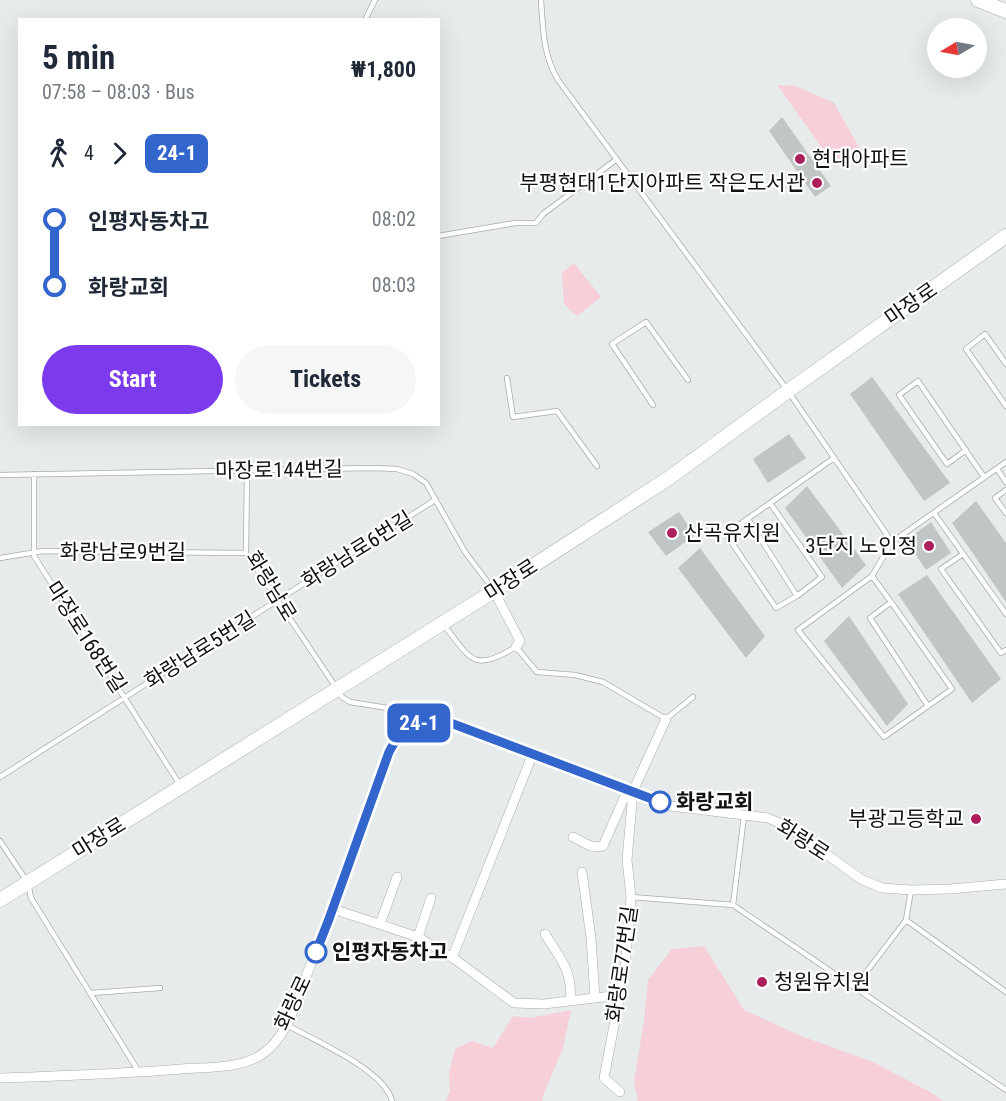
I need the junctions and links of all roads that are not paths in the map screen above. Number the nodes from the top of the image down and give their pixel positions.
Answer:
1 (375, 0) edge
2 (542, 0) edge
3 (978, 0) edge
4 (1006, 11) edge
5 (366, 18) edge
6 (617, 159) junction
7 (440, 236) edge
8 (1006, 236) edge
9 (1006, 364) edge
10 (507, 378) dead end
11 (688, 380) dead end
12 (788, 391) junction
13 (653, 405) dead end
14 (1006, 406) edge
15 (966, 450) junction
16 (834, 458) junction
17 (1006, 462) edge
18 (597, 466) dead end
19 (997, 469) junction
20 (247, 471) junction
21 (34, 474) junction
22 (0, 475) edge
23 (984, 477) junction
24 (1006, 482) edge
25 (1006, 490) edge
26 (435, 500) junction
27 (770, 504) junction
28 (934, 513) junction
29 (1006, 513) edge
30 (748, 519) junction
31 (892, 542) junction
32 (246, 552) junction
33 (34, 554) junction
34 (963, 554) junction
35 (0, 558) edge
36 (872, 576) junction
37 (494, 591) junction
38 (797, 596) junction
39 (278, 600) junction
40 (891, 602) junction
41 (1006, 614) edge
42 (442, 623) junction
43 (516, 647) junction
44 (1006, 650) edge
45 (337, 689) junction
46 (693, 697) dead end
47 (125, 698) junction
48 (928, 706) junction
49 (666, 719) junction
50 (427, 721) junction
51 (533, 753) junction
52 (0, 777) edge
53 (181, 787) junction
54 (633, 791) junction
55 (744, 815) junction
56 (573, 837) dead end
57 (0, 841) edge
58 (582, 872) dead end
59 (397, 877) dead end
60 (27, 883) junction
61 (1006, 884) edge
62 (911, 890) junction
63 (431, 897) dead end
64 (631, 897) junction
65 (0, 900) edge
66 (733, 905) junction
67 (333, 909) junction
68 (906, 920) junction
69 (380, 924) junction
70 (545, 934) dead end
71 (418, 937) junction
72 (452, 958) junction
73 (855, 987) junction
74 (160, 988) dead end
75 (1006, 992) edge
76 (91, 993) junction
77 (620, 995) junction
78 (595, 998) junction
79 (570, 1001) junction
80 (285, 1024) junction
81 (140, 1072) junction
82 (0, 1078) edge
83 (1006, 1090) edge
84 (620, 1092) dead end
85 (392, 1101) edge

1 - 5 lane
2 - 6 lane
3 - 4 main road
6 - 7 lane
6 - 12 lane
8 - 12 main road, 마장로
9 - 14 lane
10 - 18 lane
11 - 13 lane
12 - 16 lane
12 - 37 main road, 마장로
15 - 15 lane
15 - 23 lane
16 - 27 lane
16 - 31 lane
17 - 19 lane
19 - 23 lane
19 - 24 lane
20 - 21 lane, 마장로144번길
20 - 26 lane, 마장로144번길
20 - 32 lane, 화랑남로
21 - 22 lane, 마장로144번길
21 - 33 lane
23 - 28 lane
25 - 29 lane
26 - 37 lane, 마장로144번길
26 - 39 lane, 화랑남로6번길
27 - 30 lane
27 - 38 lane
28 - 31 lane
28 - 34 lane
30 - 38 lane
30 - 38 lane
31 - 36 lane
32 - 33 lane, 화랑남로9번길
32 - 39 lane, 화랑남로
33 - 35 lane, 화랑남로9번길
33 - 47 lane, 마장로168번길
34 - 41 lane
34 - 44 lane
36 - 40 lane
36 - 48 lane
37 - 42 main road, 마장로
37 - 43 street
39 - 45 lane, 화랑남로
39 - 47 lane, 화랑남로5번길
40 - 48 lane
40 - 48 lane
42 - 43 lane
42 - 45 main road, 마장로
43 - 49 lane
45 - 50 lane
45 - 53 main road, 마장로
46 - 49 lane
47 - 52 lane, 화랑남로5번길
47 - 53 lane, 마장로168번길
49 - 54 street
50 - 51 street, 화랑로
50 - 67 street, 화랑로
51 - 54 street, 화랑로
51 - 72 street
53 - 60 main road, 마장로
54 - 55 street, 화랑로
54 - 56 street
54 - 64 street, 화랑로77번길
55 - 62 street, 화랑로
55 - 66 lane
57 - 60 lane
58 - 78 street
59 - 69 street
60 - 65 main road, 마장로
60 - 76 lane
61 - 62 street, 화랑로
62 - 68 lane
63 - 71 street
64 - 66 lane
64 - 77 street, 화랑로77번길
66 - 73 lane
67 - 69 street
67 - 80 street, 화랑로
68 - 73 lane
68 - 75 lane
69 - 71 street
70 - 79 street
71 - 72 street
72 - 79 street
73 - 83 lane
74 - 76 lane
76 - 81 lane
77 - 78 street
77 - 84 street, 화랑로77번길
78 - 79 street
80 - 81 street, 화랑로
80 - 85 lane
81 - 82 street, 화랑로

